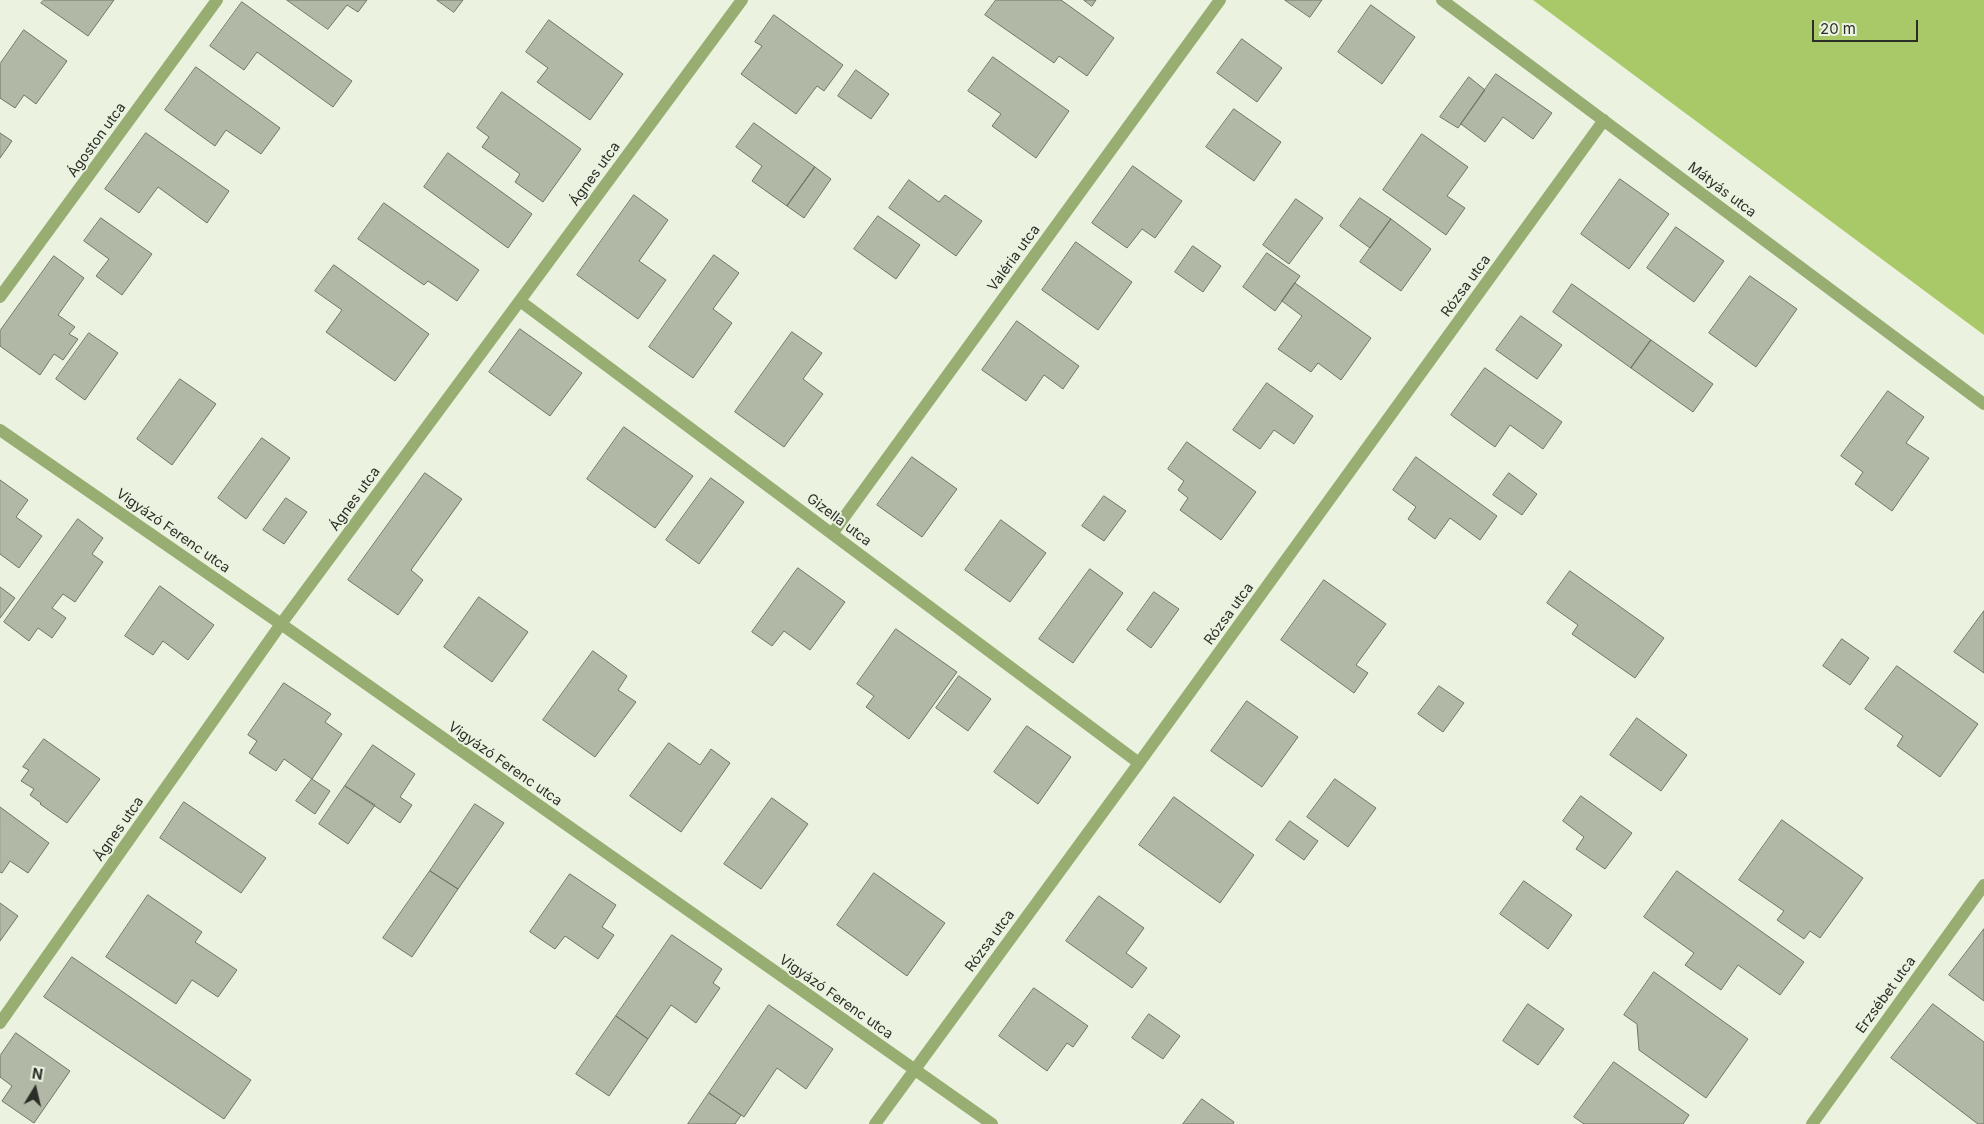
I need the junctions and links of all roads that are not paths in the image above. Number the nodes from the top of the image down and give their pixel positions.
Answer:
1 (217, 0) edge
2 (742, 0) edge
3 (1220, 0) edge
4 (1442, 0) edge
5 (1604, 120) junction
6 (0, 297) edge
7 (520, 301) junction
8 (1984, 404) edge
9 (0, 430) edge
10 (832, 534) junction
11 (281, 624) junction
12 (1140, 763) junction
13 (1984, 884) edge
14 (0, 1023) edge
15 (914, 1070) junction
16 (875, 1124) edge
17 (992, 1124) edge
18 (1812, 1124) edge

1 - 6 street, Ágoston utca
2 - 7 street, Ágnes utca
3 - 10 street, Valéria utca
4 - 5 street, Mátyás utca
5 - 8 street, Mátyás utca
5 - 12 street, Rózsa utca
7 - 10 street, Gizella utca
7 - 11 street, Ágnes utca
9 - 11 street, Vigyázó Ferenc utca
10 - 12 street, Gizella utca
11 - 14 street, Ágnes utca
11 - 15 street, Vigyázó Ferenc utca
12 - 15 street, Rózsa utca
13 - 18 street, Erzsébet utca
15 - 16 street, Rózsa utca
15 - 17 street, Vigyázó Ferenc utca

